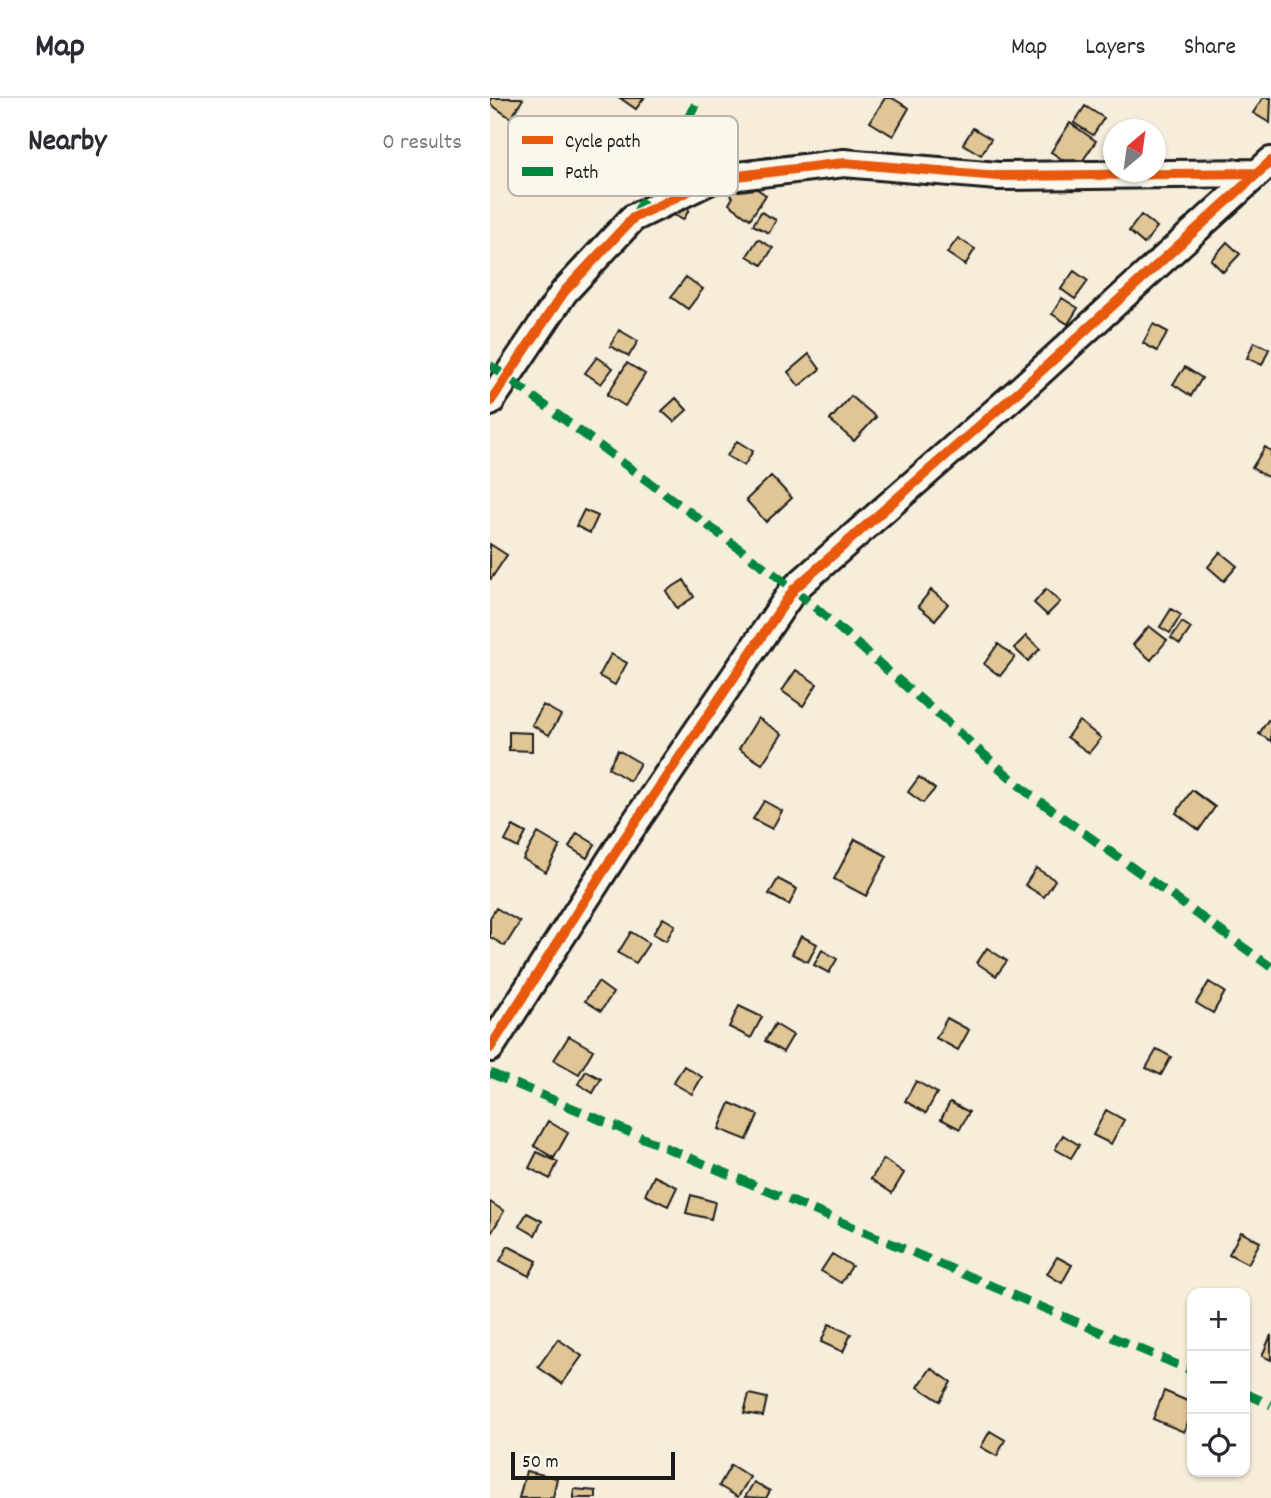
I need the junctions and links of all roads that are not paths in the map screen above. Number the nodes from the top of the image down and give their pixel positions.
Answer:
1 (1263, 167) edge
2 (738, 176) edge
3 (678, 196) edge
4 (490, 402) edge
5 (490, 1048) edge

1 - 2 street
1 - 5 street
3 - 4 street

